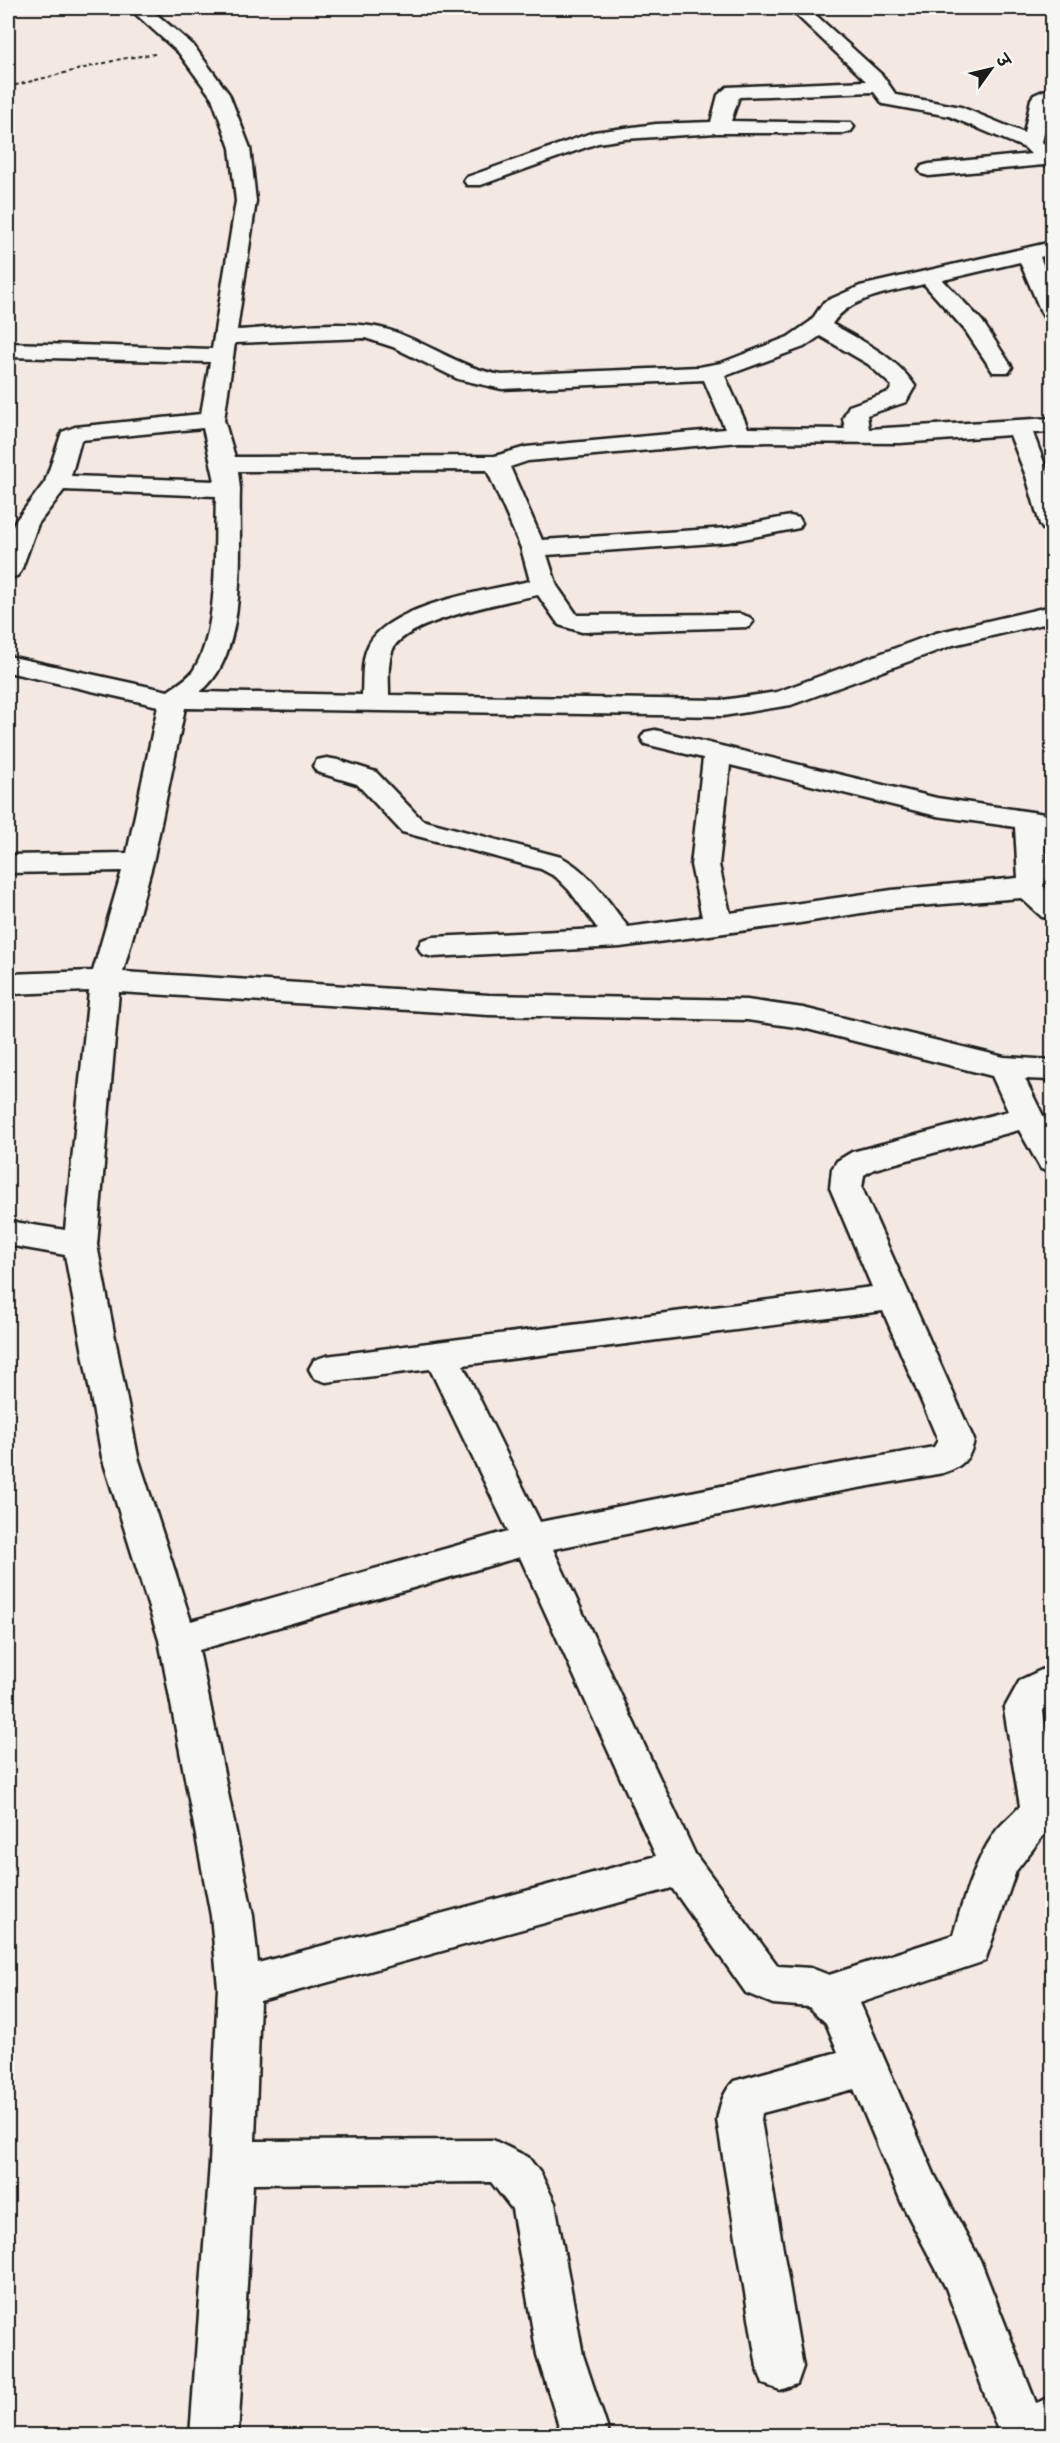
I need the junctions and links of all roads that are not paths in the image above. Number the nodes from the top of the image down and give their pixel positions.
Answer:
1 (138, 8) edge
2 (798, 8) edge
3 (879, 86) junction
4 (832, 87) junction
5 (1053, 93) edge
6 (844, 127) junction
7 (719, 128) junction
8 (1032, 144) junction
9 (852, 148) dead end
10 (1051, 160) edge
11 (929, 170) dead end
12 (474, 181) dead end
13 (1053, 248) edge
14 (1027, 252) junction
15 (928, 276) junction
16 (1053, 312) edge
17 (819, 326) junction
18 (224, 346) junction
19 (8, 350) edge
20 (1001, 367) dead end
21 (712, 372) junction
22 (212, 420) junction
23 (1053, 425) edge
24 (1019, 429) junction
25 (739, 435) junction
26 (858, 435) junction
27 (225, 464) junction
28 (496, 464) junction
29 (1045, 476) edge
30 (57, 483) junction
31 (228, 489) junction
32 (789, 523) dead end
33 (1053, 524) edge
34 (533, 548) junction
35 (8, 572) edge
36 (544, 586) junction
37 (1053, 614) edge
38 (740, 622) dead end
39 (8, 664) edge
40 (173, 700) junction
41 (375, 703) junction
42 (654, 738) dead end
43 (717, 754) junction
44 (327, 766) dead end
45 (1041, 822) edge
46 (139, 862) junction
47 (8, 864) edge
48 (1027, 887) junction
49 (1053, 910) edge
50 (718, 925) junction
51 (620, 937) junction
52 (433, 947) dead end
53 (105, 981) junction
54 (8, 984) edge
55 (1004, 1068) junction
56 (1053, 1070) edge
57 (1027, 1117) junction
58 (1053, 1161) edge
59 (8, 1233) edge
60 (80, 1245) junction
61 (894, 1297) junction
62 (441, 1355) junction
63 (327, 1370) dead end
64 (530, 1539) junction
65 (178, 1640) junction
66 (1053, 1681) edge
67 (681, 1867) junction
68 (239, 1987) junction
69 (830, 1994) junction
70 (867, 2065) junction
71 (232, 2163) junction
72 (780, 2367) dead end
73 (1053, 2420) edge
74 (1024, 2435) edge
75 (214, 2436) edge
76 (586, 2436) edge

1 - 18 street
2 - 3 street
3 - 4 street
3 - 8 street
4 - 6 street
4 - 7 street
5 - 8 street
6 - 7 street
6 - 9 street
7 - 12 street
8 - 10 street
10 - 11 street
13 - 14 street
14 - 15 street
14 - 16 street
15 - 17 street
15 - 20 street
17 - 21 street
17 - 26 street
18 - 19 street
18 - 21 street
18 - 22 street
21 - 25 street
22 - 27 street
22 - 30 street
23 - 24 street
24 - 26 street
24 - 29 street
25 - 26 street
25 - 28 street
27 - 28 street
27 - 31 street
28 - 34 street
29 - 33 street
30 - 31 street
30 - 35 street
31 - 40 street
32 - 34 street
34 - 36 street
36 - 38 street
36 - 41 street
37 - 41 street
39 - 40 street
40 - 41 street
40 - 46 street
42 - 43 street
43 - 45 street
43 - 50 street
44 - 51 street
45 - 48 street
46 - 47 street
46 - 53 street
48 - 49 street
48 - 50 street
50 - 51 street
51 - 52 street
53 - 54 street
53 - 55 street
53 - 60 street
55 - 56 street
55 - 57 street
57 - 58 street
57 - 61 street
59 - 60 street
60 - 65 street
61 - 62 street
61 - 64 street
62 - 63 street
62 - 64 street
64 - 65 street
64 - 67 street
65 - 68 street
66 - 69 street
67 - 68 street
67 - 69 street
68 - 71 street
69 - 70 street
70 - 72 street
70 - 74 street
71 - 75 street
71 - 76 street
73 - 74 street

